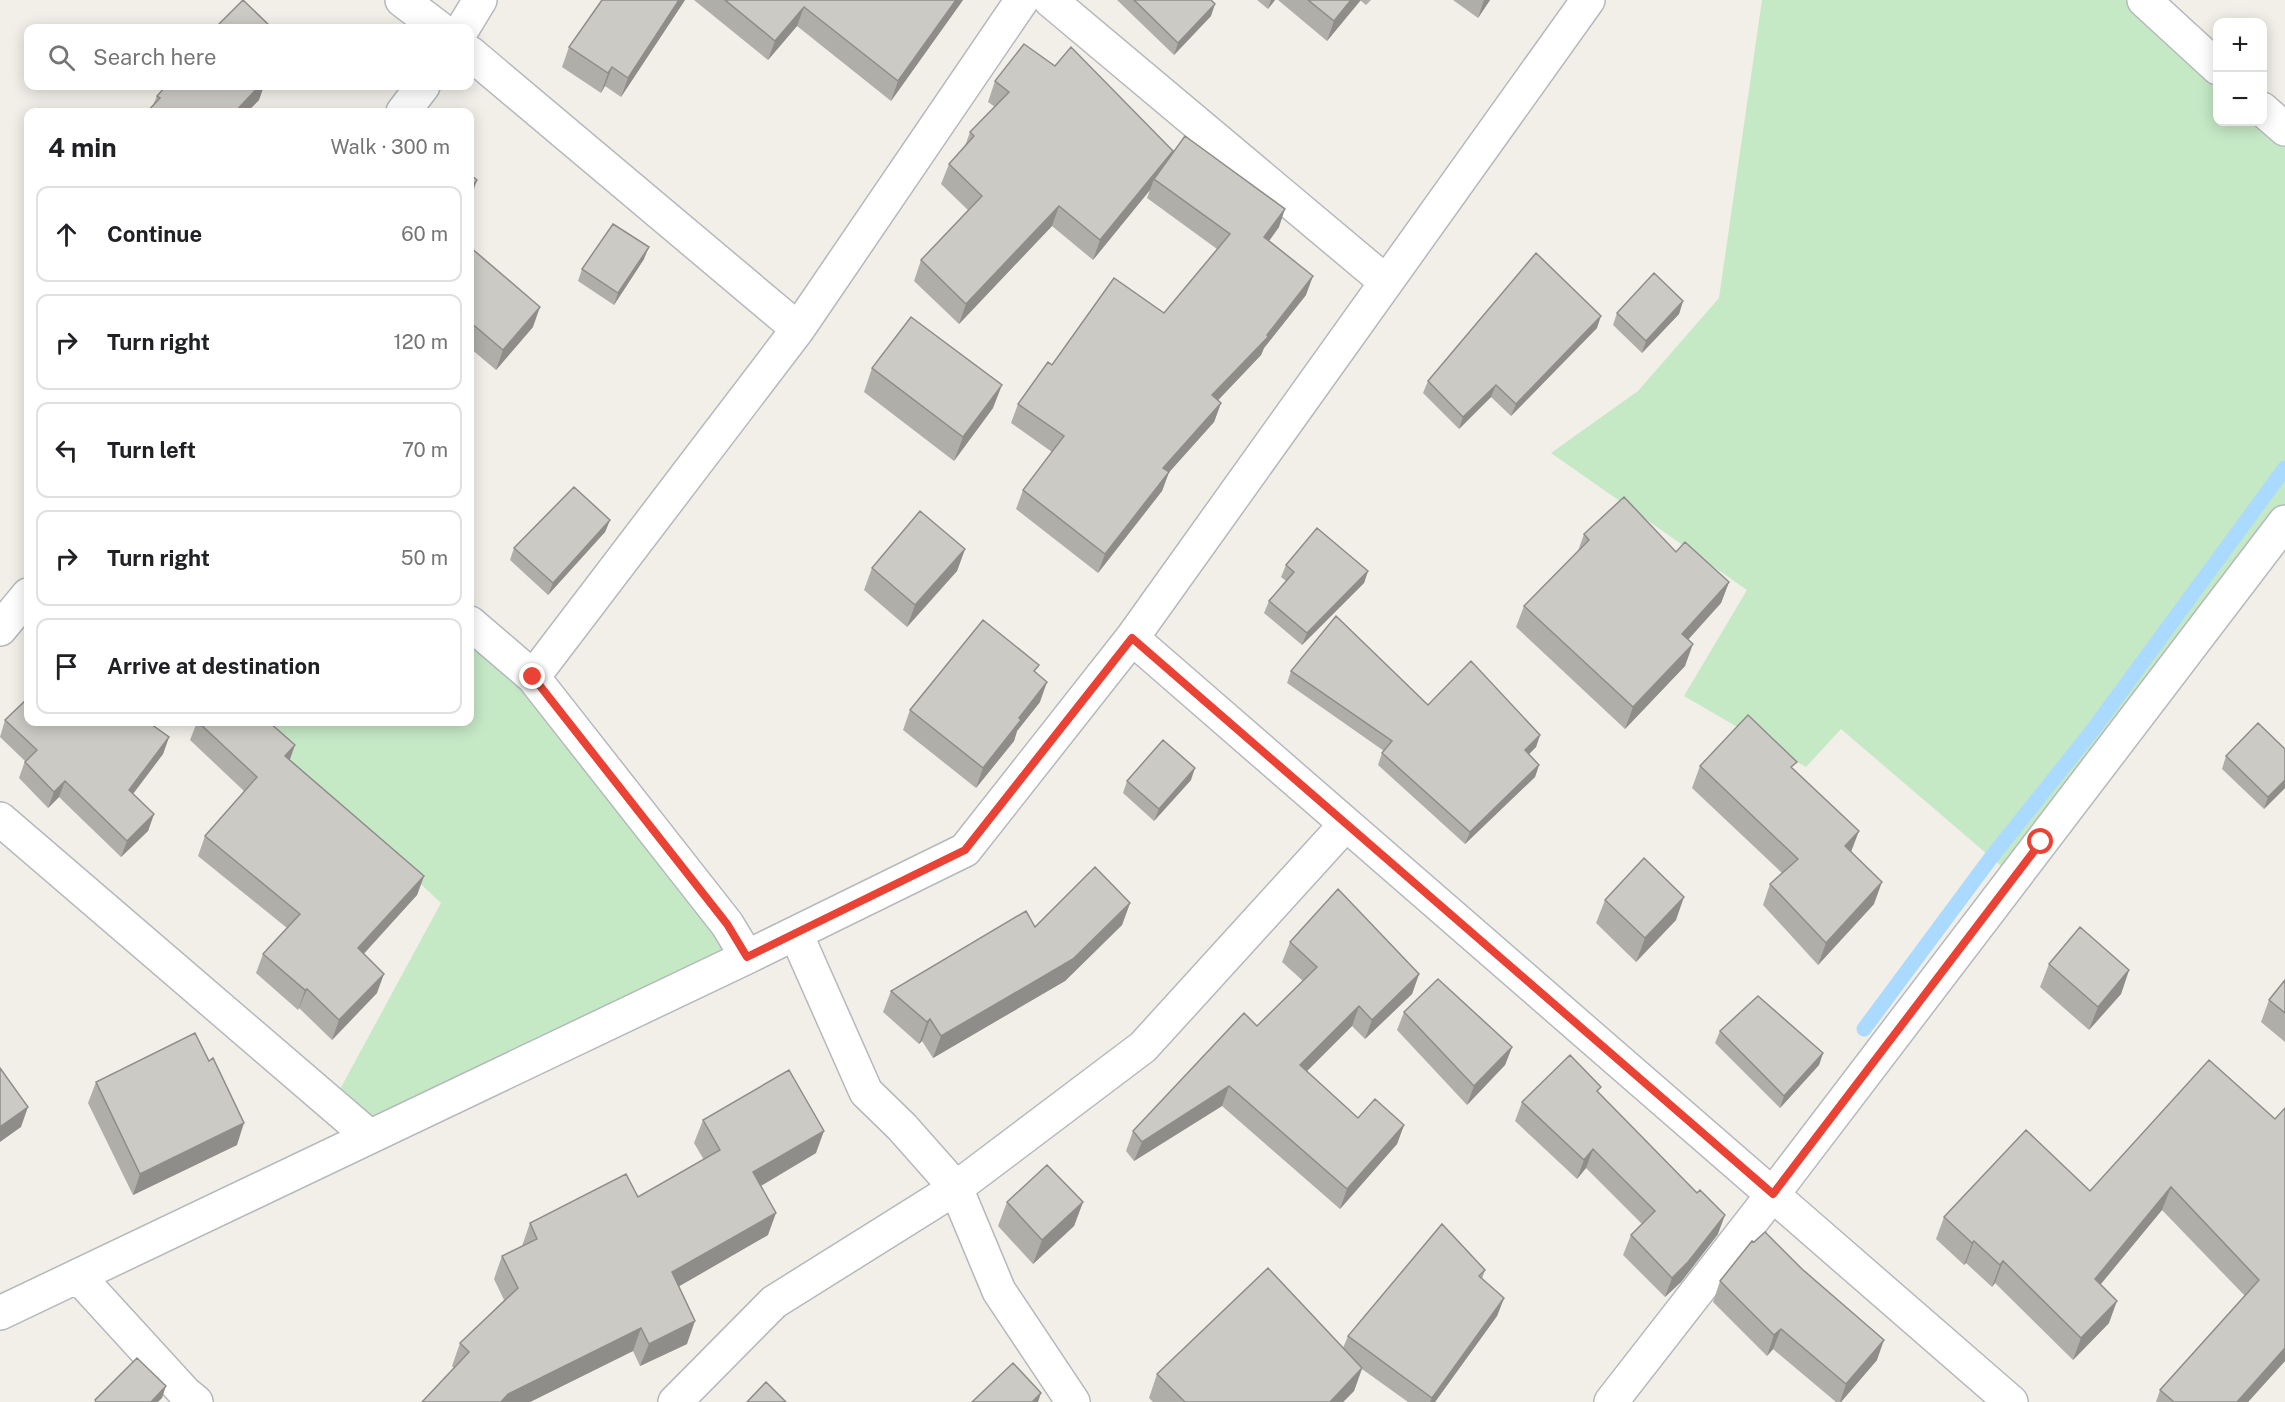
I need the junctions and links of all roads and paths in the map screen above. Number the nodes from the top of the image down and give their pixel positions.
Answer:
1 (402, 0) edge
2 (480, 0) edge
3 (1022, 0) edge
4 (1050, 0) edge
5 (1588, 0) edge
6 (2144, 0) edge
7 (434, 24) edge
8 (465, 24) edge
9 (474, 56) edge
10 (2213, 64) edge
11 (420, 90) edge
12 (405, 108) edge
13 (2267, 113) edge
14 (2285, 129) edge
15 (1386, 282) junction
16 (798, 329) junction
17 (2285, 522) edge
18 (24, 600) edge
19 (474, 626) edge
20 (0, 629) edge
21 (1132, 638) junction
22 (533, 677) junction
23 (0, 819) edge
24 (1346, 824) junction
25 (796, 934) junction
26 (747, 957) junction
27 (369, 1136) junction
28 (956, 1188) junction
29 (1773, 1194) junction
30 (78, 1276) junction
31 (0, 1313) edge
32 (196, 1402) edge
33 (675, 1402) edge
34 (1073, 1402) edge
35 (1611, 1402) edge
36 (2011, 1402) edge

1 - 7 street
2 - 8 street
3 - 16 street
4 - 15 street
5 - 15 street
6 - 10 street
9 - 16 street
11 - 12 street
13 - 14 street
15 - 21 street
16 - 22 street
17 - 29 street
18 - 20 street
19 - 22 street
21 - 24 street
21 - 25 street
22 - 26 street
23 - 27 street
24 - 28 street
24 - 29 street
25 - 26 street
25 - 28 street
26 - 27 street
27 - 30 street
28 - 33 street
28 - 34 street
29 - 35 street
29 - 36 street
30 - 31 street
30 - 32 street

